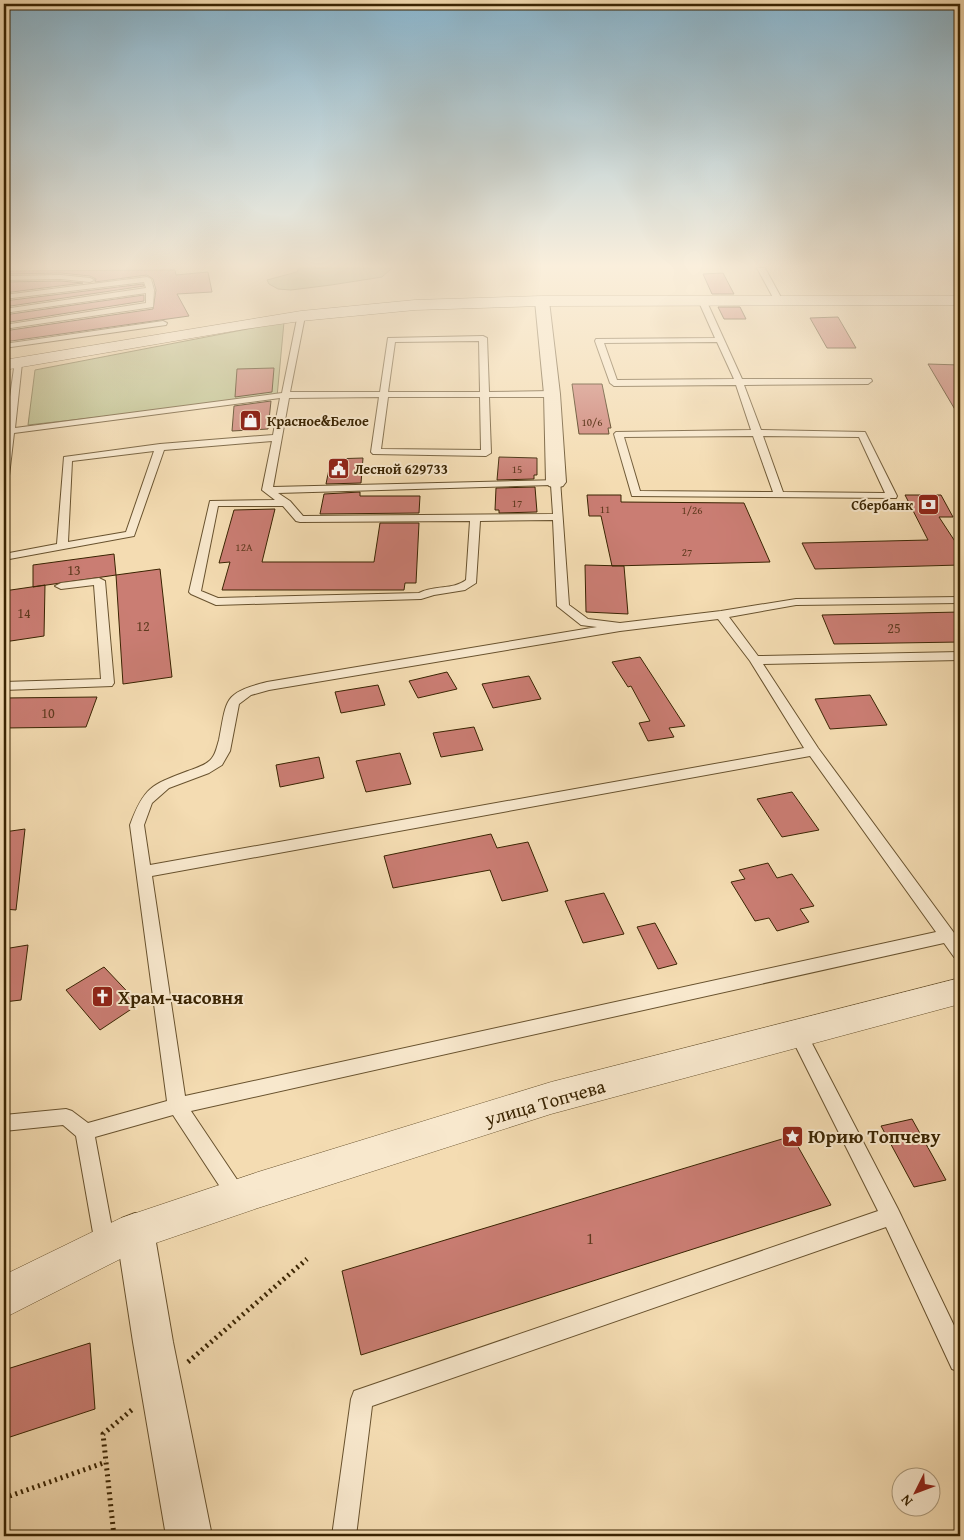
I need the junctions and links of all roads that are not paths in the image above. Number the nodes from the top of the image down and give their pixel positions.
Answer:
1 (48, 340) edge
2 (53, 340) edge
3 (155, 340) edge
4 (296, 340) edge
5 (397, 340) edge
6 (483, 340) edge
7 (546, 340) edge
8 (721, 340) joint
9 (4, 346) edge
10 (51, 357) junction
11 (11, 364) edge
12 (868, 381) dead end
13 (739, 382) junction
14 (383, 394) junction
15 (486, 394) junction
16 (552, 394) junction
17 (285, 396) junction
18 (10, 431) junction
19 (757, 433) junction
20 (276, 438) junction
21 (160, 447) junction
22 (4, 476) edge
23 (556, 482) junction
24 (267, 490) junction
25 (780, 494) junction
26 (286, 503) junction
27 (475, 517) junction
28 (558, 517) junction
29 (62, 545) junction
30 (4, 557) edge
31 (61, 586) dead end
32 (960, 600) edge
33 (720, 615) junction
34 (620, 627) junction
35 (960, 656) edge
36 (755, 660) junction
37 (4, 686) edge
38 (813, 751) junction
39 (144, 872) junction
40 (948, 936) junction
41 (960, 953) edge
42 (960, 991) edge
43 (798, 1033) junction
44 (177, 1106) junction
45 (4, 1123) edge
46 (85, 1132) junction
47 (238, 1197) junction
48 (891, 1216) junction
49 (120, 1238) junction
50 (4, 1297) edge
51 (960, 1361) edge
52 (189, 1536) edge
53 (344, 1536) edge

1 - 9 lane
2 - 10 lane
3 - 10 street
4 - 17 lane
5 - 14 lane
6 - 15 lane
7 - 16 street
8 - 13 lane
8 - 13 lane
10 - 11 street
11 - 18 lane
12 - 13 lane
13 - 19 lane
14 - 15 lane
14 - 15 lane
14 - 17 lane
15 - 16 lane
16 - 23 street
17 - 18 lane
17 - 20 lane
18 - 22 lane
19 - 25 lane
19 - 25 lane
19 - 25 lane
20 - 21 lane
20 - 24 lane
21 - 29 lane
21 - 29 lane
23 - 24 lane
23 - 28 lane
24 - 26 lane
26 - 27 lane
26 - 27 lane
27 - 28 lane
28 - 34 lane
29 - 30 lane
31 - 37 lane
32 - 33 lane
33 - 34 lane
33 - 36 lane
34 - 39 lane
35 - 36 lane
36 - 38 lane
38 - 39 lane
38 - 40 lane
39 - 44 lane
40 - 41 lane
40 - 44 lane
42 - 43 street, улица Топчева
43 - 47 street, улица Топчева
43 - 48 lane
44 - 46 lane
44 - 47 lane
45 - 46 lane
46 - 49 lane
47 - 49 street, улица Топчева
48 - 51 lane
48 - 53 lane
49 - 50 street, улица Топчева
49 - 52 street

